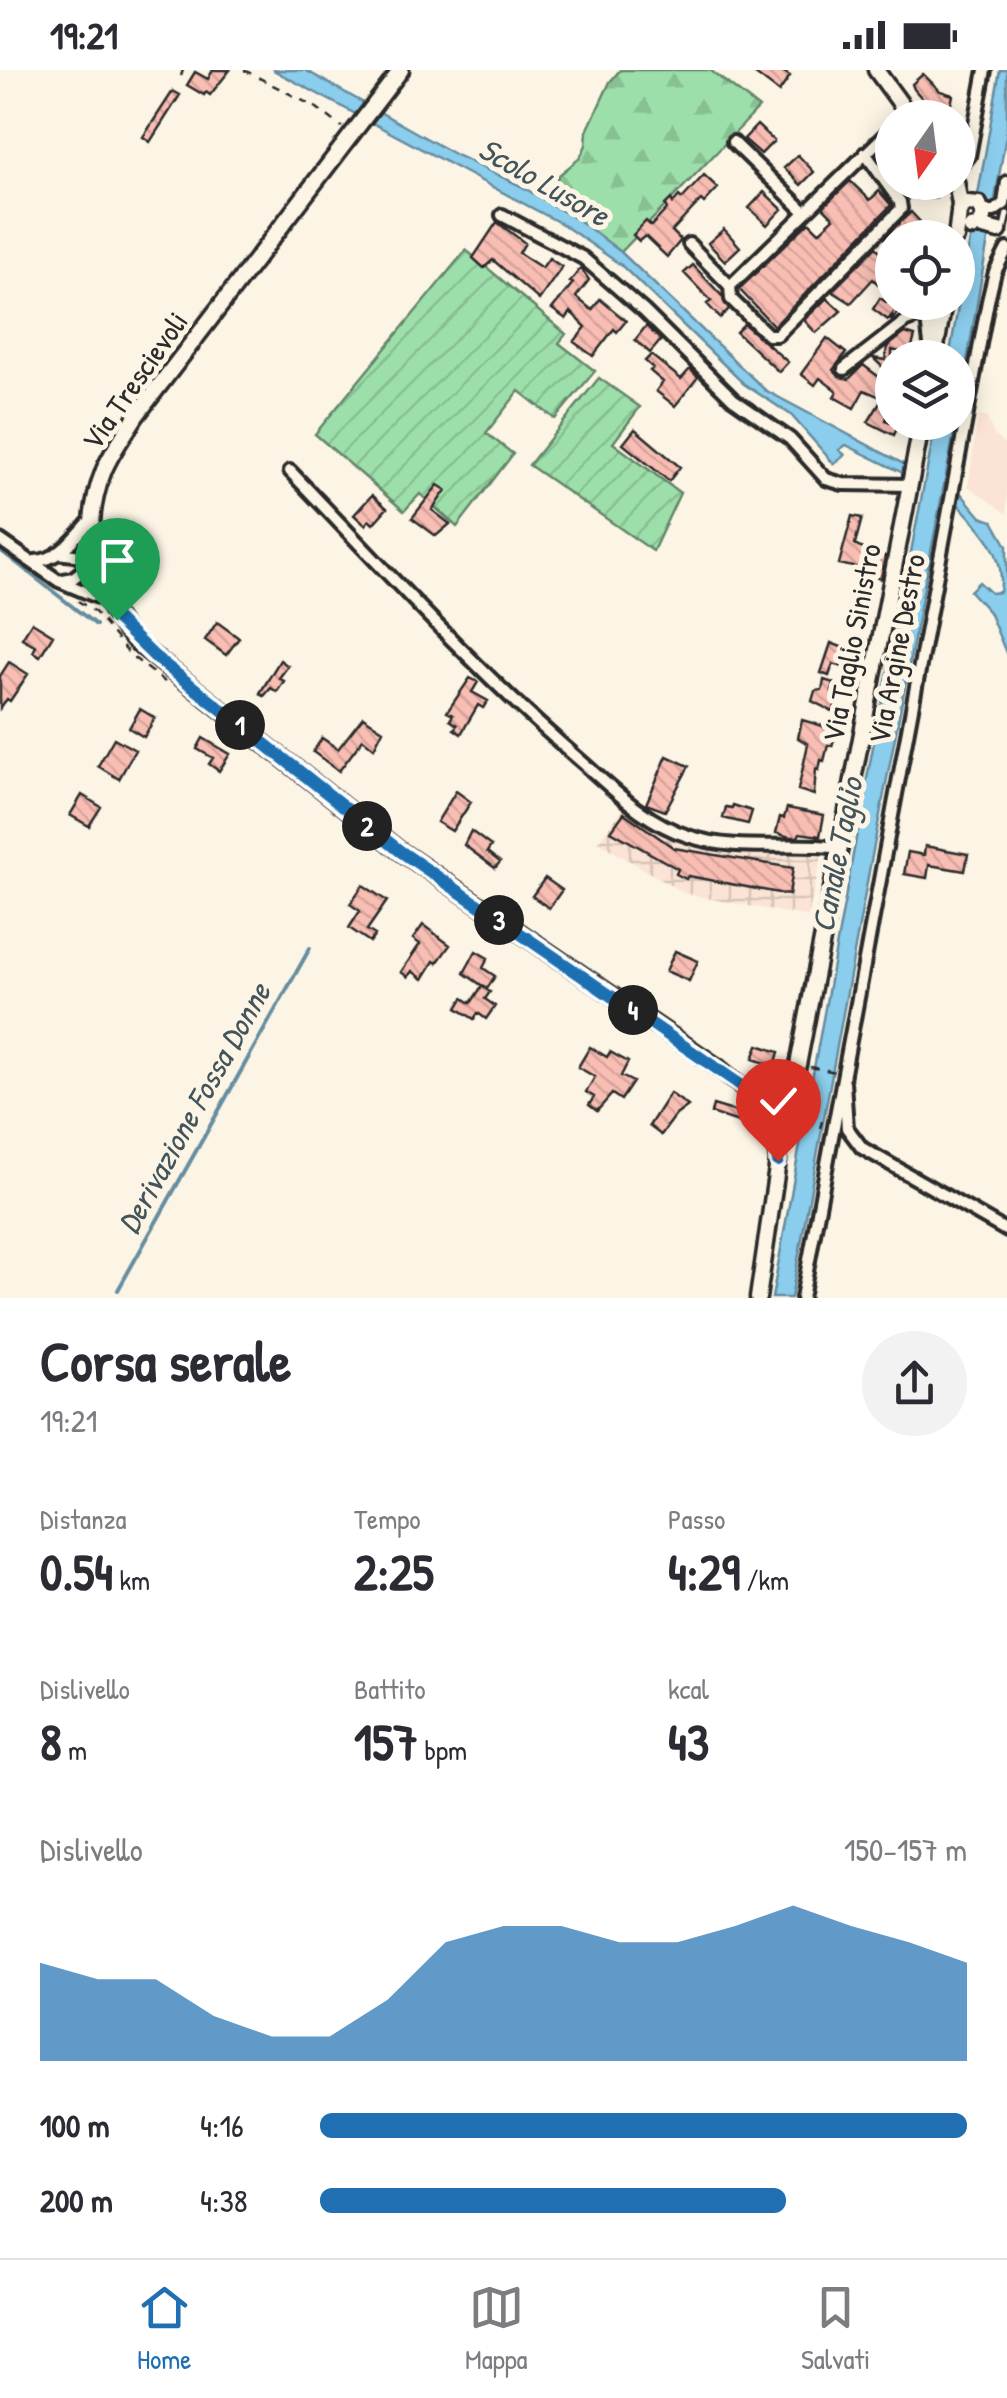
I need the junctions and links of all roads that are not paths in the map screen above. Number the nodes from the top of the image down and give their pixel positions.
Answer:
1 (401, 70) edge
2 (876, 70) edge
3 (985, 70) edge
4 (897, 100) edge
5 (975, 124) edge
6 (733, 142) dead end
7 (875, 144) edge
8 (865, 153) junction
9 (1007, 182) edge
10 (805, 212) junction
11 (502, 215) dead end
12 (973, 218) edge
13 (1003, 235) edge
14 (689, 244) dead end
15 (1007, 249) edge
16 (730, 286) junction
17 (882, 340) edge
18 (930, 340) edge
19 (875, 346) edge
20 (844, 369) dead end
21 (919, 440) edge
22 (290, 471) dead end
23 (911, 486) junction
24 (92, 518) junction
25 (0, 540) edge
26 (57, 554) junction
27 (34, 561) junction
28 (94, 562) junction
29 (59, 580) junction
30 (107, 601) junction
31 (839, 848) junction
32 (841, 1075) junction
33 (768, 1116) junction
34 (1007, 1231) edge
35 (758, 1298) edge
36 (802, 1298) edge

1 - 24 main road, Via Trescievoli
2 - 4 main road
3 - 5 street
6 - 10 street
7 - 8 street
8 - 10 street
8 - 16 street
9 - 12 street
10 - 16 street
11 - 23 street
12 - 13 main road
12 - 13 lane
14 - 16 street
15 - 32 street, Via Argine Destro
17 - 18 street
19 - 20 street
21 - 23 main road, Via Taglio Sinistro
22 - 31 street
23 - 31 main road, Via Taglio Sinistro
24 - 26 street
24 - 28 main road, Via Trescievoli
25 - 27 street
26 - 27 street
26 - 28 street
27 - 29 street
28 - 29 street
28 - 30 main road, Via Trescievoli
29 - 30 street
30 - 33 main road, Via Trescievoli
31 - 33 main road, Via Taglio Sinistro
32 - 34 street
32 - 36 street, Via Argine Destro
33 - 35 main road

